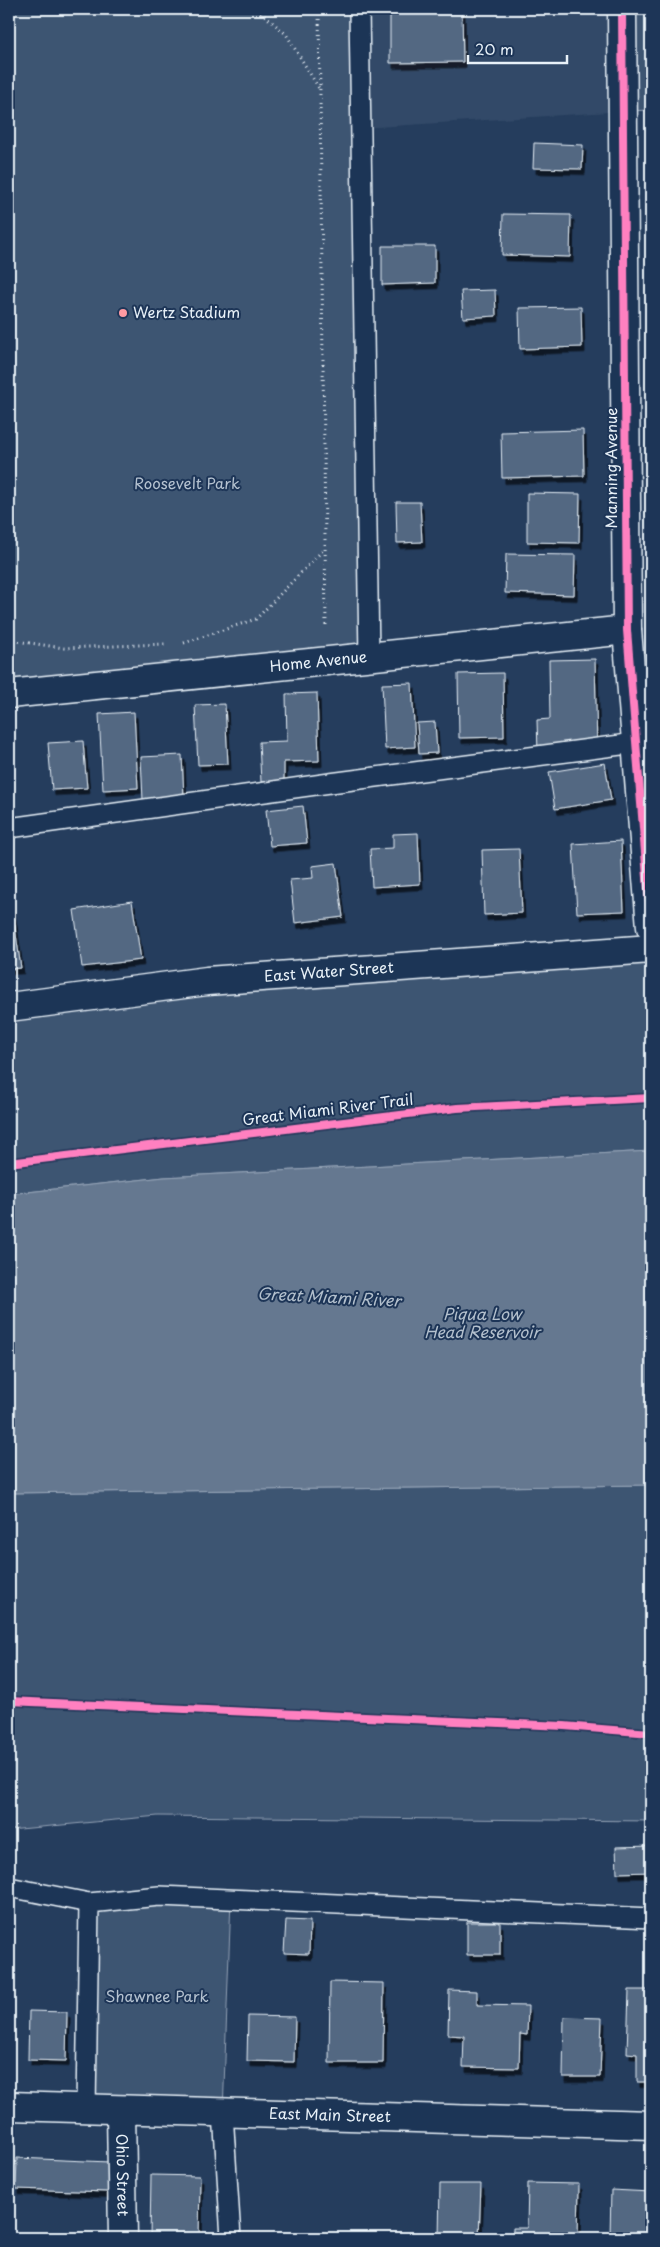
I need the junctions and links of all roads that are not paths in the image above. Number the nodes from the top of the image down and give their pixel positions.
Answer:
1 (359, 9) edge
2 (622, 9) edge
3 (627, 630) junction
4 (368, 657) junction
5 (9, 694) edge
6 (644, 742) edge
7 (9, 828) edge
8 (651, 927) edge
9 (651, 949) edge
10 (9, 1007) edge
11 (9, 1887) edge
12 (89, 1902) junction
13 (651, 1918) edge
14 (9, 2106) edge
15 (86, 2109) junction
16 (121, 2111) junction
17 (223, 2114) junction
18 (651, 2125) edge
19 (122, 2238) edge
20 (231, 2238) edge

1 - 4 lane
2 - 3 street, Manning Avenue
3 - 4 street, Home Avenue
3 - 6 street, Manning Avenue
4 - 5 street, Home Avenue
6 - 7 lane
6 - 8 street, Manning Avenue
9 - 10 street, East Water Street
11 - 12 lane
12 - 13 lane
12 - 15 lane
14 - 15 street, East Main Street
15 - 16 street, East Main Street
16 - 17 street, East Main Street
16 - 19 street, Ohio Street
17 - 18 street, East Main Street
17 - 20 lane

